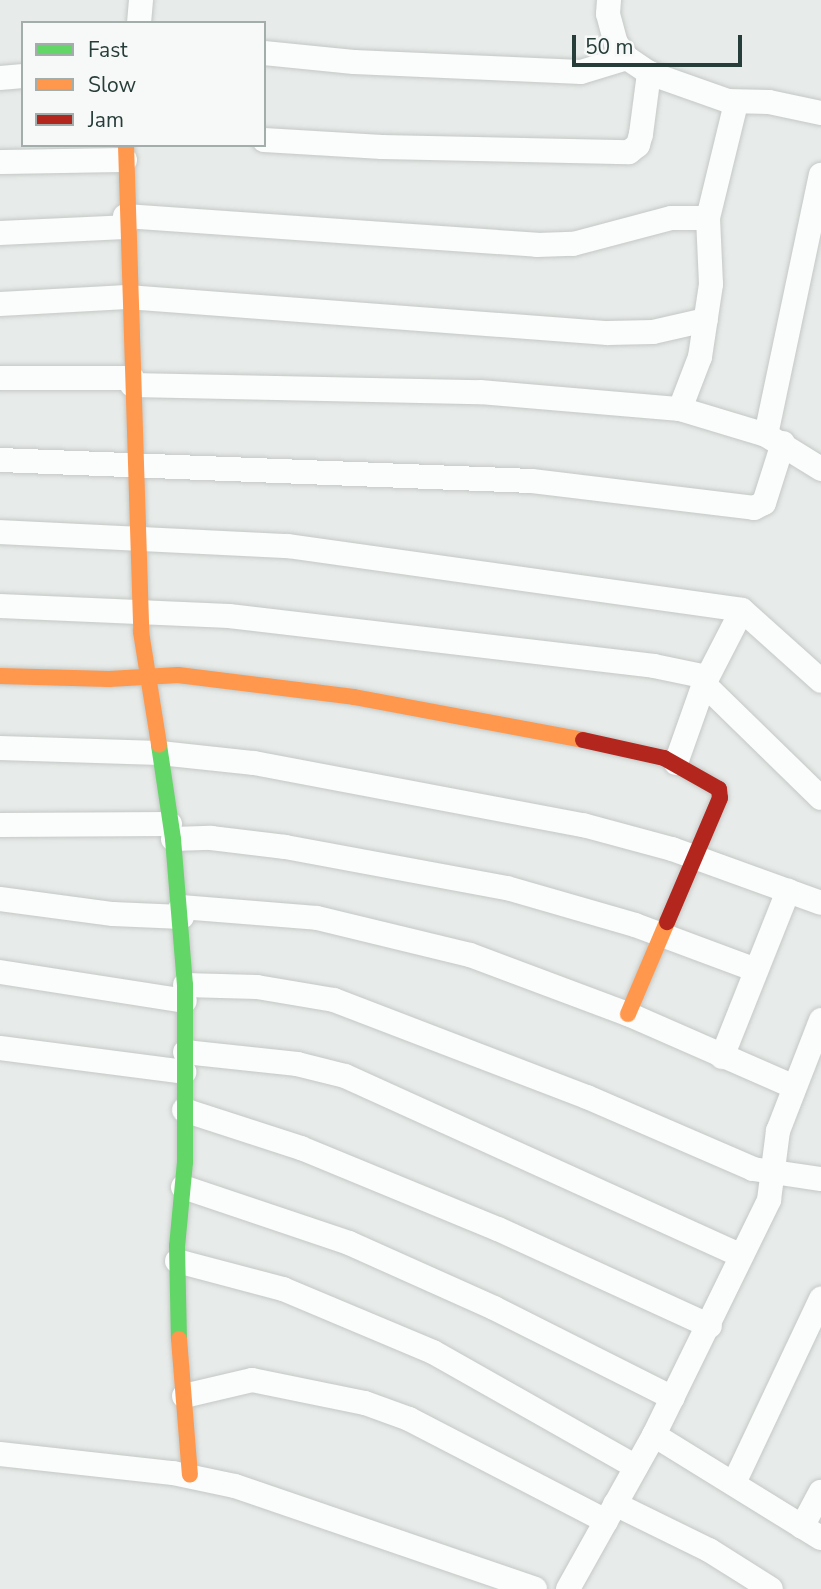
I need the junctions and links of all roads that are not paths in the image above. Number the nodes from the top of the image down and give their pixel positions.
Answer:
1 (141, 0) edge
2 (609, 0) edge
3 (139, 21) edge
4 (266, 53) edge
5 (627, 58) junction
6 (649, 73) junction
7 (21, 76) edge
8 (0, 78) edge
9 (736, 103) junction
10 (821, 113) edge
11 (266, 139) edge
12 (126, 152) edge
13 (0, 162) edge
14 (821, 175) edge
15 (708, 218) junction
16 (125, 222) junction
17 (0, 233) edge
18 (127, 297) junction
19 (0, 304) edge
20 (706, 320) junction
21 (0, 378) edge
22 (132, 381) junction
23 (680, 410) junction
24 (774, 439) junction
25 (0, 460) edge
26 (135, 465) junction
27 (821, 469) edge
28 (0, 532) edge
29 (138, 537) junction
30 (0, 606) edge
31 (140, 610) junction
32 (742, 610) junction
33 (0, 676) edge
34 (148, 676) junction
35 (706, 680) junction
36 (821, 681) edge
37 (0, 748) edge
38 (160, 752) junction
39 (676, 763) junction
40 (821, 798) edge
41 (0, 825) edge
42 (172, 831) junction
43 (694, 856) junction
44 (788, 891) junction
45 (0, 899) edge
46 (821, 904) edge
47 (181, 912) junction
48 (662, 934) junction
49 (756, 970) junction
50 (0, 972) edge
51 (185, 993) junction
52 (628, 1014) junction
53 (821, 1020) edge
54 (0, 1048) edge
55 (722, 1057) junction
56 (184, 1062) junction
57 (794, 1087) junction
58 (184, 1110) junction
59 (775, 1174) junction
60 (821, 1180) edge
61 (183, 1187) junction
62 (741, 1256) junction
63 (177, 1261) junction
64 (821, 1299) edge
65 (710, 1326) junction
66 (184, 1396) junction
67 (673, 1398) junction
68 (654, 1435) junction
69 (0, 1454) edge
70 (636, 1467) junction
71 (190, 1475) junction
72 (734, 1483) junction
73 (821, 1492) edge
74 (611, 1513) junction
75 (811, 1533) edge
76 (535, 1589) edge
77 (568, 1589) edge
78 (771, 1589) edge

1 - 3 street
2 - 5 street
4 - 5 street
5 - 6 street
6 - 9 street
6 - 11 street
7 - 8 street
9 - 10 street
9 - 15 street
12 - 13 street
12 - 16 street
14 - 24 street
15 - 16 street
15 - 20 street
16 - 17 street
16 - 18 street
18 - 19 street
18 - 20 street
18 - 22 street
20 - 23 street
21 - 22 street
22 - 23 street
22 - 26 street
23 - 24 street
24 - 26 street
24 - 27 street
25 - 26 street
26 - 29 street
28 - 29 street
29 - 31 street
29 - 32 street
30 - 31 street
31 - 34 street
31 - 35 street
32 - 35 street
32 - 36 street
33 - 34 street
34 - 38 street
34 - 39 street
35 - 39 street
35 - 40 street
37 - 38 street
38 - 42 street
38 - 43 street
39 - 43 street
41 - 42 street
42 - 47 street
42 - 48 street
43 - 44 street
43 - 48 street
44 - 46 street
44 - 49 street
45 - 47 street
47 - 51 street
47 - 52 street
48 - 49 street
48 - 52 street
49 - 55 street
50 - 51 street
51 - 56 street
51 - 59 street
52 - 55 street
53 - 57 street
54 - 56 street
55 - 57 street
56 - 58 street
56 - 62 street
57 - 59 street
58 - 61 street
58 - 65 street
59 - 60 street
59 - 62 street
61 - 63 street
61 - 67 street
62 - 65 street
63 - 66 street
63 - 70 street
64 - 72 street
65 - 67 street
66 - 71 street
66 - 74 street
67 - 68 street
68 - 70 street
68 - 72 street
69 - 71 street
70 - 74 street
71 - 76 street
72 - 75 street
73 - 75 street
74 - 77 street
74 - 78 street

